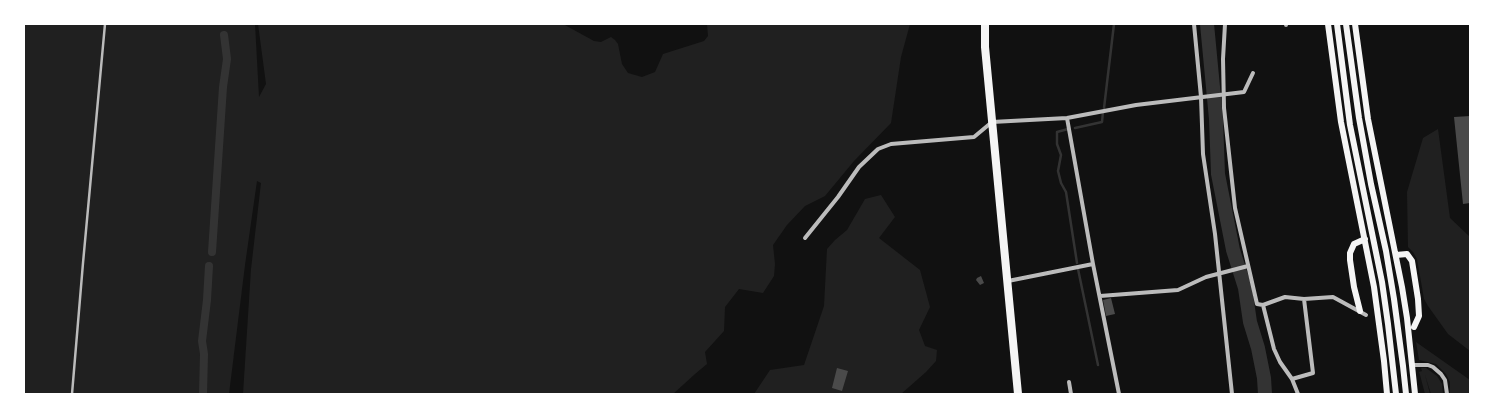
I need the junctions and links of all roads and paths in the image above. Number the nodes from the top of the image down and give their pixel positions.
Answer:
1 (105, 24) edge
2 (986, 24) edge
3 (1194, 24) edge
4 (1225, 24) edge
5 (1328, 24) edge
6 (1337, 24) edge
7 (1346, 24) edge
8 (1355, 24) edge
9 (1253, 73) dead end
10 (1221, 95) junction
11 (1203, 97) junction
12 (1067, 118) junction
13 (992, 122) junction
14 (805, 238) dead end
15 (1365, 239) junction
16 (1396, 255) junction
17 (1093, 264) junction
18 (1246, 267) junction
19 (1219, 273) junction
20 (1008, 281) junction
21 (1100, 296) junction
22 (1304, 299) junction
23 (1263, 305) junction
24 (1360, 312) junction
25 (1366, 315) dead end
26 (1414, 326) dead end
27 (1412, 365) junction
28 (1292, 379) junction
29 (1069, 382) dead end
30 (72, 394) edge
31 (1018, 394) edge
32 (1071, 394) edge
33 (1118, 394) edge
34 (1232, 394) edge
35 (1298, 394) edge
36 (1387, 394) edge
37 (1396, 394) edge
38 (1406, 394) edge
39 (1415, 394) edge
40 (1447, 394) edge

1 - 30 lane
2 - 13 highway
3 - 11 street
4 - 10 street
5 - 15 main road
6 - 37 main road
7 - 38 main road
8 - 16 main road
9 - 10 street
10 - 11 street
10 - 18 street
11 - 12 street
11 - 19 street
12 - 13 street
12 - 17 street
13 - 14 street
13 - 20 highway
15 - 24 main road
15 - 36 main road
16 - 26 main road
16 - 27 main road
17 - 20 street
17 - 21 street
18 - 19 street
18 - 23 street
19 - 21 street
19 - 34 street
20 - 31 highway
21 - 33 street
22 - 23 street
22 - 24 street
22 - 28 street
23 - 28 street
24 - 25 street
27 - 39 main road
27 - 40 street
28 - 35 street
29 - 32 street

